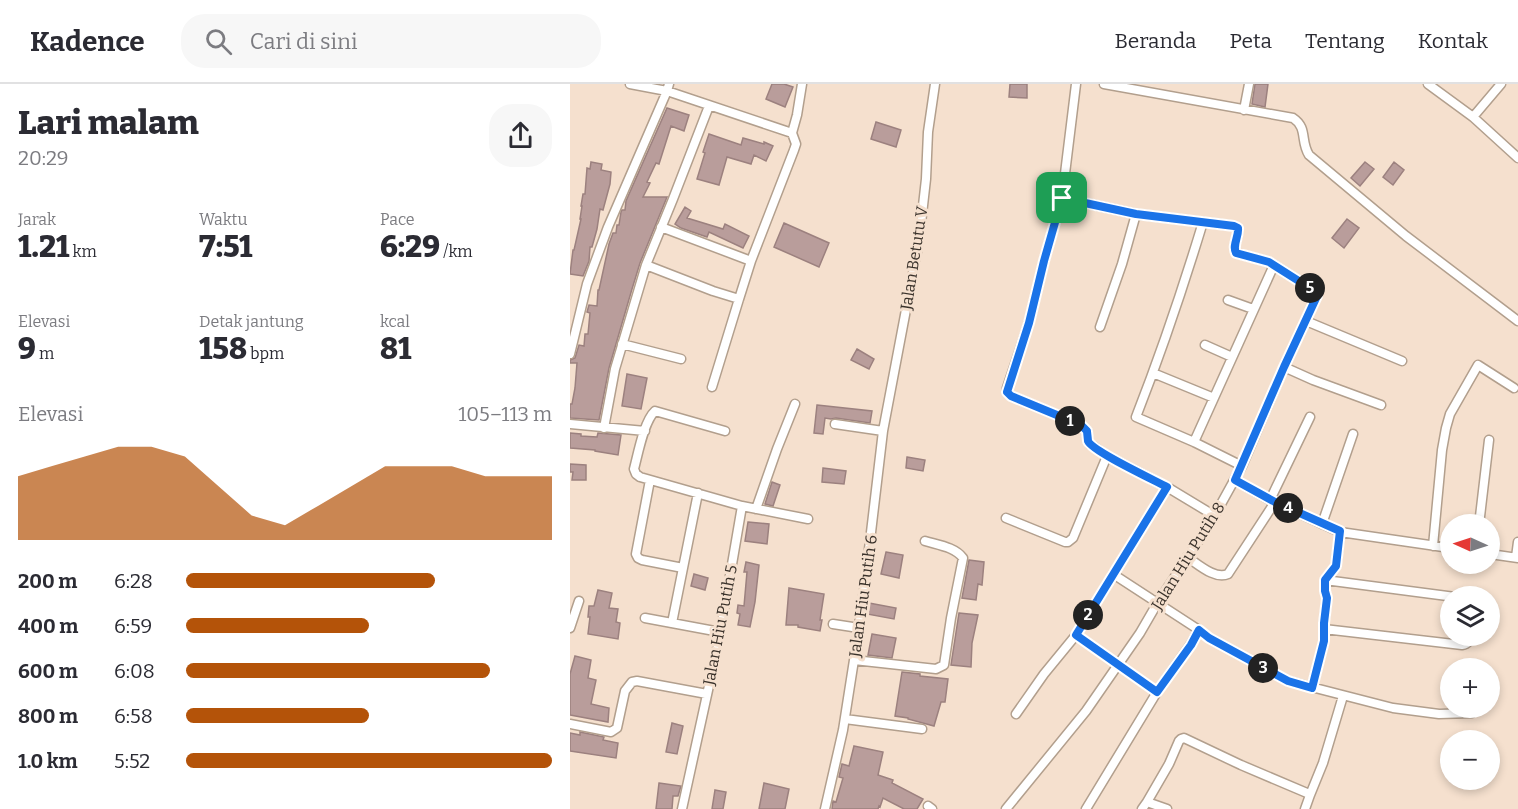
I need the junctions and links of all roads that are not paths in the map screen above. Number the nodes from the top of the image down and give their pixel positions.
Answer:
1 (630, 84) edge
2 (801, 84) edge
3 (935, 84) edge
4 (1076, 84) edge
5 (1104, 84) edge
6 (1249, 84) edge
7 (1428, 84) edge
8 (1501, 84) edge
9 (668, 88) edge
10 (709, 106) junction
11 (1244, 110) junction
12 (1473, 117) junction
13 (792, 133) junction
14 (1518, 158) edge
15 (1062, 198) junction
16 (1136, 214) junction
17 (1203, 222) junction
18 (661, 227) junction
19 (751, 261) junction
20 (646, 265) junction
21 (1274, 265) junction
22 (739, 299) junction
23 (1228, 300) dead end
24 (1253, 309) junction
25 (1306, 321) junction
26 (1518, 321) edge
27 (1100, 327) dead end
28 (622, 344) junction
29 (1206, 345) dead end
30 (570, 354) edge
31 (1232, 357) junction
32 (681, 359) dead end
33 (1402, 361) dead end
34 (1284, 367) junction
35 (1153, 373) junction
36 (712, 387) dead end
37 (1514, 388) dead end
38 (1215, 398) junction
39 (795, 404) dead end
40 (1381, 405) dead end
41 (1310, 417) dead end
42 (570, 424) edge
43 (835, 424) dead end
44 (604, 428) junction
45 (645, 431) junction
46 (725, 431) dead end
47 (883, 431) junction
48 (1353, 434) dead end
49 (1489, 440) dead end
50 (1194, 442) junction
51 (1107, 456) junction
52 (1242, 466) junction
53 (650, 480) junction
54 (1235, 480) junction
55 (1167, 487) junction
56 (698, 494) junction
57 (1273, 501) junction
58 (742, 506) junction
59 (756, 509) junction
60 (1480, 514) edge
61 (1215, 516) junction
62 (1005, 518) dead end
63 (808, 519) dead end
64 (1322, 524) junction
65 (1340, 531) junction
66 (926, 541) dead end
67 (1518, 542) edge
68 (1433, 546) junction
69 (1440, 547) edge
70 (1500, 555) edge
71 (1187, 557) junction
72 (1517, 558) edge
73 (683, 568) junction
74 (1113, 574) junction
75 (1325, 580) junction
76 (1440, 595) edge
77 (579, 601) dead end
78 (1158, 602) junction
79 (645, 618) dead end
80 (672, 623) junction
81 (833, 624) dead end
82 (570, 628) edge
83 (859, 628) junction
84 (1324, 629) junction
85 (1199, 630) junction
86 (720, 632) junction
87 (1076, 635) junction
88 (1440, 643) edge
89 (854, 660) junction
90 (1118, 666) junction
91 (1312, 688) junction
92 (1157, 692) junction
93 (707, 694) junction
94 (1343, 696) junction
95 (1016, 714) dead end
96 (1440, 714) edge
97 (845, 719) junction
98 (570, 724) edge
99 (922, 729) dead end
100 (1310, 795) junction
101 (1145, 805) edge
102 (682, 809) edge
103 (825, 809) edge
104 (1006, 809) edge
105 (1086, 809) edge
106 (1167, 809) edge
107 (1305, 809) edge

1 - 9 street
2 - 13 street
3 - 47 street, Jalan Betutu V
4 - 15 street
5 - 11 street
6 - 11 street
7 - 12 street
8 - 12 street
9 - 10 street
9 - 30 street
10 - 13 street
10 - 18 street
11 - 26 street
12 - 14 street
13 - 19 street
15 - 16 street
15 - 51 street
16 - 17 street
16 - 27 street
17 - 21 street
17 - 35 street
18 - 19 street
18 - 20 street
19 - 22 street
20 - 22 street
20 - 28 street
21 - 24 street
21 - 25 street, Jalan Hiu Putih 8
22 - 36 street
23 - 24 street
24 - 31 street
25 - 33 street
25 - 34 street, Jalan Hiu Putih 8
28 - 32 street
28 - 44 street
29 - 31 street
31 - 38 street
34 - 40 street
34 - 52 street, Jalan Hiu Putih 8
35 - 38 street
35 - 50 street
37 - 68 street
38 - 50 street
39 - 59 street
41 - 57 street
42 - 44 street
43 - 47 street
44 - 45 street
45 - 46 street
45 - 53 street
47 - 83 street, Jalan Hiu Putih 6
48 - 64 street
49 - 60 street
50 - 52 street
51 - 55 street
51 - 62 street
52 - 54 street, Jalan Hiu Putih 8
53 - 56 street
53 - 73 street
54 - 57 street
54 - 61 street, Jalan Hiu Putih 8
55 - 61 street
55 - 74 street
56 - 58 street
56 - 73 street
57 - 64 street
57 - 71 street
58 - 59 street
58 - 86 street, Jalan Hiu Putih 5
59 - 63 street
61 - 71 street, Jalan Hiu Putih 8
64 - 65 street
65 - 68 street
65 - 75 street
66 - 89 street
67 - 72 street
68 - 69 street
70 - 72 street
71 - 78 street, Jalan Hiu Putih 8
73 - 80 street
74 - 78 street
74 - 87 street
75 - 76 street
75 - 84 street
77 - 82 street
78 - 85 street
78 - 90 street, Jalan Hiu Putih 8
79 - 80 street
80 - 86 street
81 - 83 street
83 - 89 street, Jalan Hiu Putih 6
84 - 88 street
84 - 91 street
85 - 91 street
85 - 92 street
86 - 93 street, Jalan Hiu Putih 5
87 - 90 street
87 - 95 street
89 - 97 street, Jalan Hiu Putih 6
90 - 92 street
90 - 104 street, Jalan Hiu Putih 8
91 - 94 street
92 - 105 street
93 - 98 street
93 - 102 street, Jalan Hiu Putih 5
94 - 96 street
94 - 100 street
97 - 99 street
97 - 103 street, Jalan Hiu Putih 6
100 - 101 street
100 - 107 street
101 - 106 street

